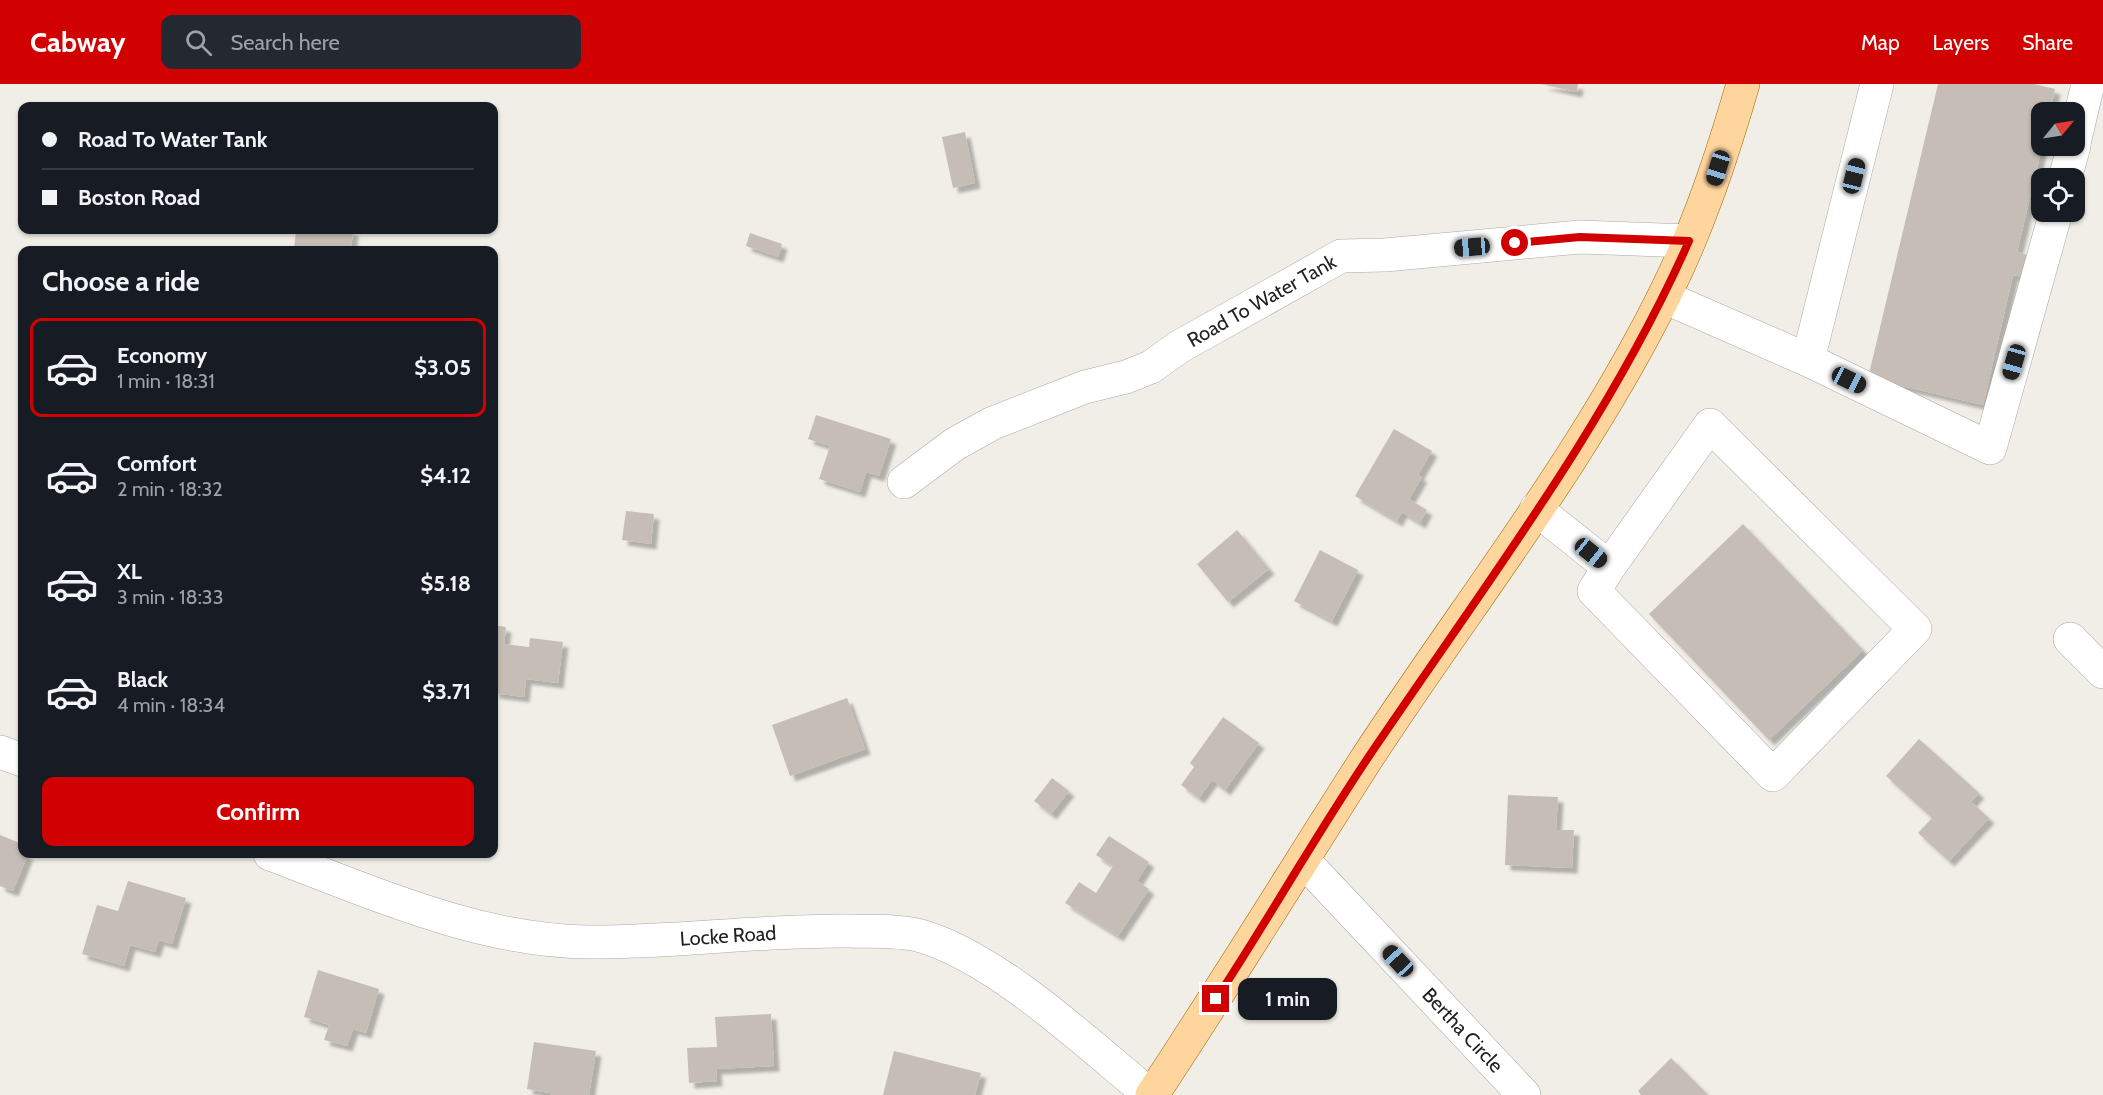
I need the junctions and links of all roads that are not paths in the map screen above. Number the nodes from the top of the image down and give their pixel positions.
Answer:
1 (1743, 84) edge
2 (1877, 84) edge
3 (2088, 84) edge
4 (2084, 102) edge
5 (2052, 222) edge
6 (1689, 241) junction
7 (1664, 297) junction
8 (1808, 360) junction
9 (904, 482) dead end
10 (1536, 509) junction
11 (1609, 567) junction
12 (2070, 639) dead end
13 (2103, 672) edge
14 (0, 752) edge
15 (18, 759) edge
16 (281, 858) edge
17 (1304, 861) junction
18 (1151, 1095) edge
19 (1524, 1095) edge

1 - 6 main road
2 - 8 street
3 - 4 street
5 - 8 street
6 - 7 main road
6 - 9 street, Road To Water Tank
7 - 8 street
7 - 10 main road
10 - 11 street
10 - 17 main road
11 - 11 street
12 - 13 street
14 - 15 street
16 - 18 street, Locke Road
17 - 18 main road
17 - 19 street, Bertha Circle

